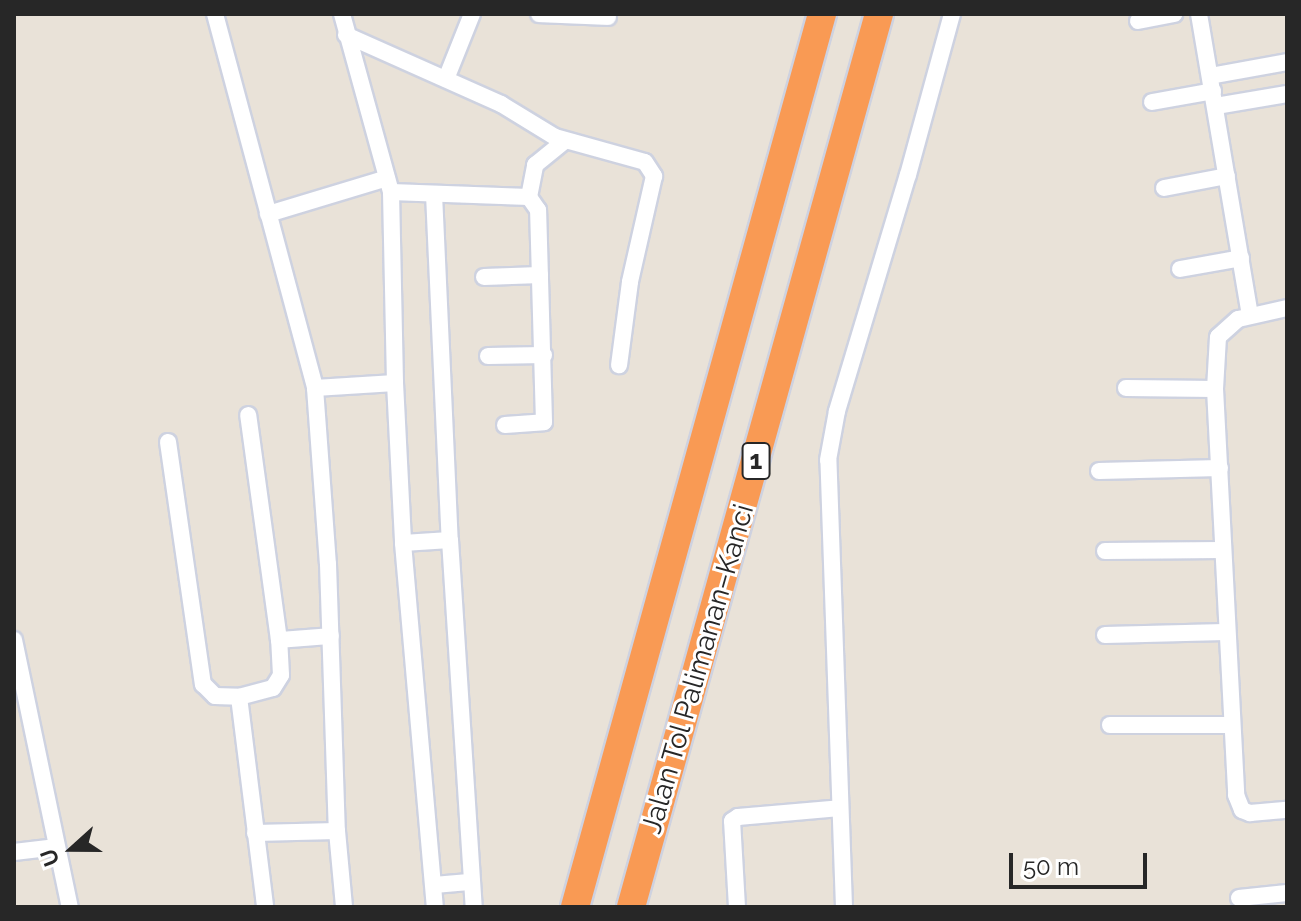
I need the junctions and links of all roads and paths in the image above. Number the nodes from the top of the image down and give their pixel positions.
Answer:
1 (215, 14) edge
2 (342, 14) edge
3 (472, 14) edge
4 (539, 14) edge
5 (822, 14) edge
6 (879, 14) edge
7 (952, 14) edge
8 (1174, 14) edge
9 (1199, 14) edge
10 (608, 17) dead end
11 (1138, 21) dead end
12 (346, 35) junction
13 (1287, 62) edge
14 (446, 79) junction
15 (1213, 91) junction
16 (1287, 94) edge
17 (1152, 102) dead end
18 (565, 141) junction
19 (1227, 176) junction
20 (389, 185) junction
21 (1164, 188) dead end
22 (434, 194) junction
23 (529, 197) junction
24 (268, 214) junction
25 (1241, 258) junction
26 (1180, 269) dead end
27 (540, 275) junction
28 (484, 277) dead end
29 (1287, 308) edge
30 (1250, 314) junction
31 (544, 355) junction
32 (488, 356) dead end
33 (619, 365) dead end
34 (395, 383) junction
35 (315, 388) junction
36 (1126, 388) dead end
37 (1215, 389) junction
38 (248, 415) dead end
39 (505, 425) dead end
40 (168, 442) dead end
41 (1220, 468) junction
42 (1099, 471) dead end
43 (450, 540) junction
44 (403, 543) junction
45 (1222, 550) junction
46 (1105, 551) dead end
47 (1225, 632) junction
48 (1105, 635) dead end
49 (331, 636) junction
50 (14, 640) edge
51 (279, 640) junction
52 (239, 697) junction
53 (1110, 725) dead end
54 (1231, 725) junction
55 (840, 808) junction
56 (1287, 810) edge
57 (337, 831) junction
58 (255, 833) junction
59 (57, 847) junction
60 (14, 852) edge
61 (472, 882) junction
62 (434, 885) junction
63 (1287, 893) edge
64 (1239, 898) dead end
65 (70, 907) edge
66 (265, 907) edge
67 (344, 907) edge
68 (435, 907) edge
69 (474, 907) edge
70 (575, 907) edge
71 (631, 907) edge
72 (737, 907) edge
73 (844, 907) edge

1 - 24 street
2 - 12 street
3 - 14 street
4 - 10 street
5 - 70 highway, Jalan Tol Palimanan–Kanci / 1
6 - 71 highway, Jalan Tol Palimanan–Kanci / 1
7 - 55 street
8 - 11 street
9 - 15 street
12 - 14 street
12 - 20 street
13 - 15 street
14 - 18 street
15 - 16 street
15 - 17 street
15 - 19 street
18 - 23 street
18 - 33 street
19 - 21 street
19 - 25 street
20 - 22 street
20 - 24 street
20 - 34 street
22 - 23 street
22 - 43 street
23 - 27 street
24 - 35 street
25 - 26 street
25 - 30 street
27 - 28 street
27 - 31 street
29 - 30 street
30 - 37 street
31 - 32 street
31 - 39 street
34 - 35 street
34 - 44 street
35 - 49 street
36 - 37 street
37 - 41 street
38 - 51 street
40 - 52 street
41 - 42 street
41 - 45 street
43 - 44 street
43 - 61 street
44 - 62 street
45 - 46 street
45 - 47 street
47 - 48 street
47 - 54 street
49 - 51 street
49 - 57 street
50 - 59 street
51 - 52 street
52 - 58 street
53 - 54 street
54 - 56 street
55 - 72 street
55 - 73 street
57 - 58 street
57 - 67 street
58 - 66 street
59 - 60 street
59 - 65 street
61 - 62 street
61 - 69 street
62 - 68 street
63 - 64 street

